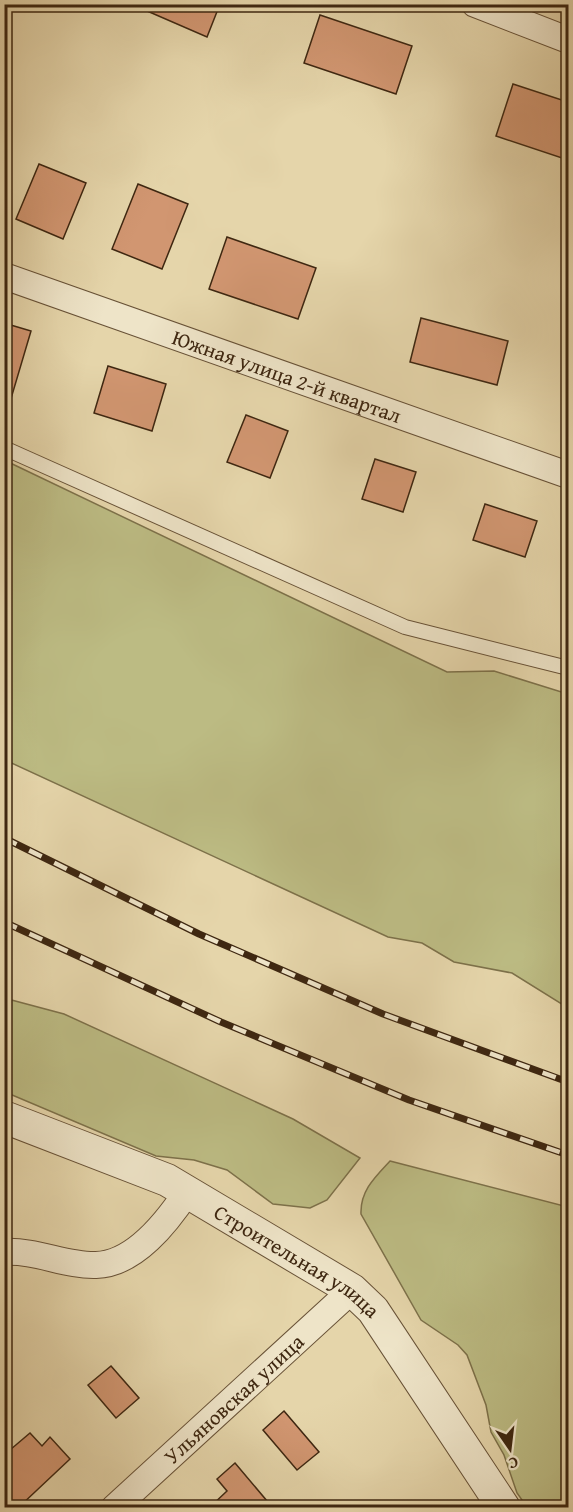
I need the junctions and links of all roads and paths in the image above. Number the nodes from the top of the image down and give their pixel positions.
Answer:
1 (475, 4) edge
2 (568, 40) edge
3 (4, 276) edge
4 (4, 448) edge
5 (568, 475) edge
6 (568, 668) edge
7 (4, 1117) edge
8 (187, 1192) junction
9 (4, 1252) edge
10 (352, 1290) junction
11 (114, 1508) edge
12 (504, 1508) edge

1 - 2 street
3 - 5 street, Южная улица 2-й квартал
4 - 6 lane
7 - 8 street, Строительная улица
8 - 9 street
8 - 10 street, Строительная улица
10 - 11 street, Ульяновская улица
10 - 12 street, Строительная улица

